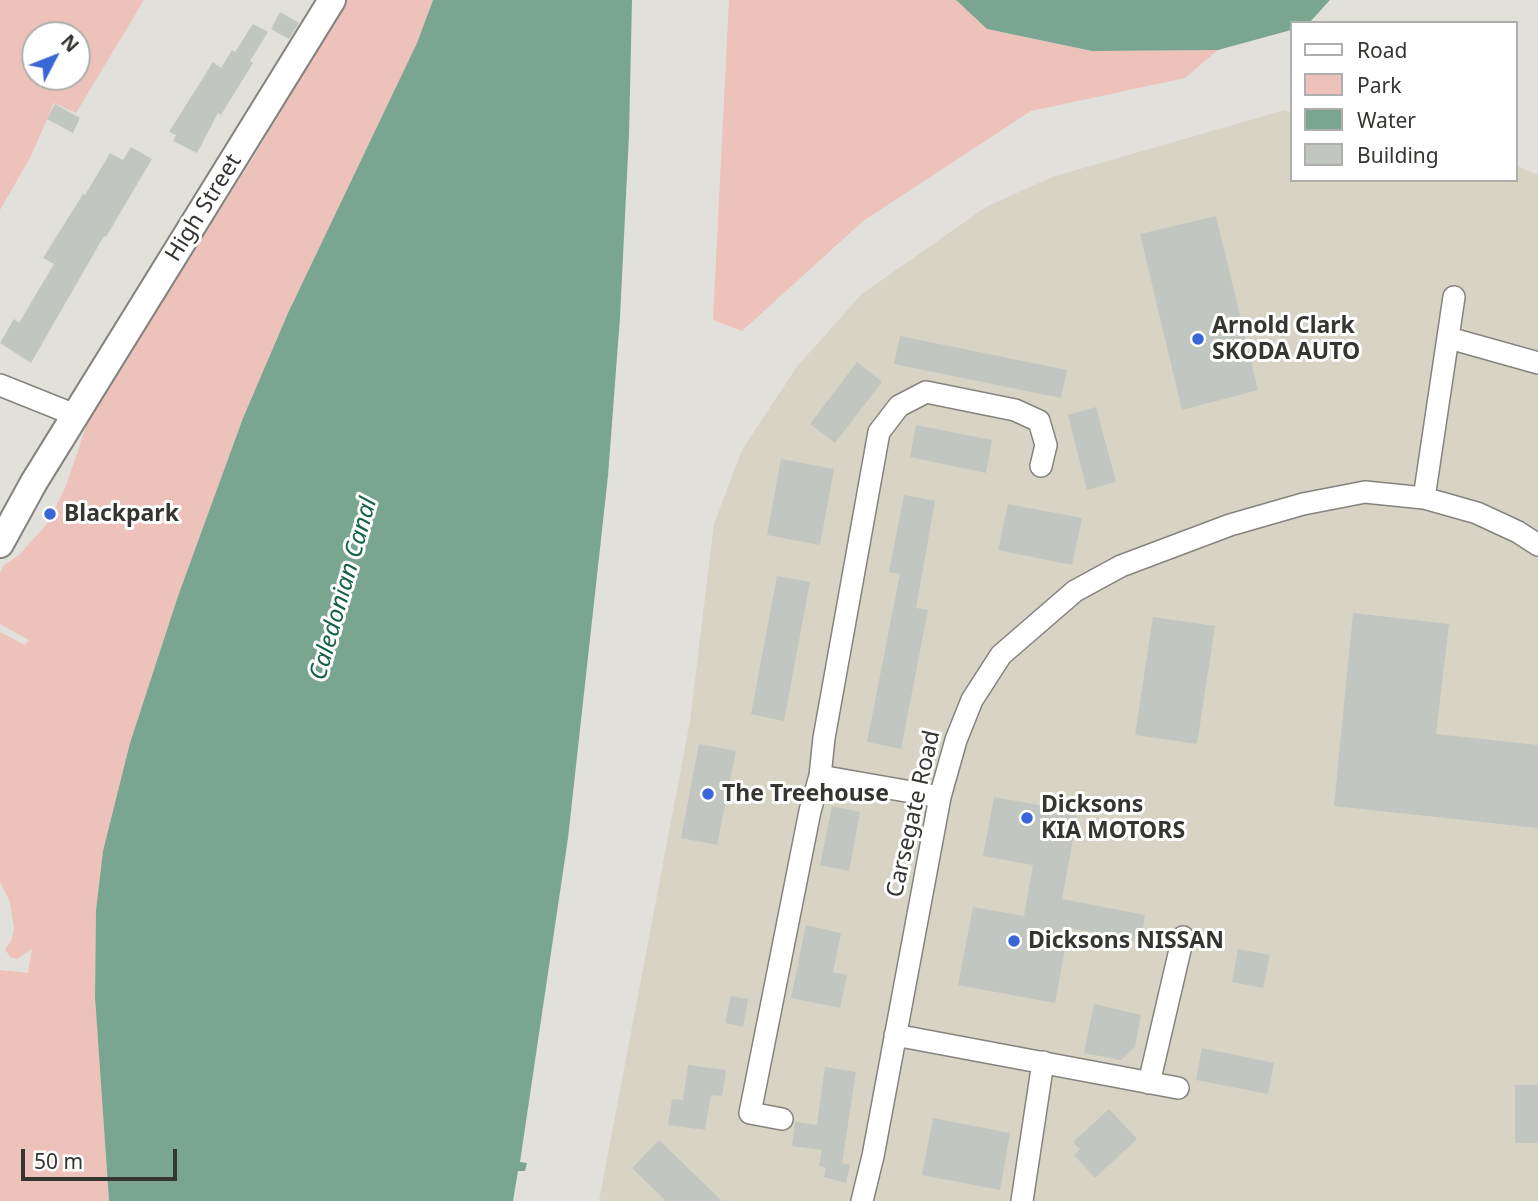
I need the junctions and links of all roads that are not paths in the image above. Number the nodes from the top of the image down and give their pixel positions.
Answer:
1 (332, 0) edge
2 (1454, 297) dead end
3 (1449, 338) junction
4 (1538, 363) edge
5 (0, 385) edge
6 (75, 415) junction
7 (1041, 466) dead end
8 (1424, 498) junction
9 (0, 544) edge
10 (1538, 545) edge
11 (820, 776) junction
12 (940, 797) junction
13 (1183, 937) dead end
14 (895, 1035) junction
15 (1042, 1062) junction
16 (1149, 1083) junction
17 (1178, 1088) dead end
18 (782, 1119) dead end
19 (862, 1201) edge
20 (1022, 1201) edge

1 - 6 main road, High Street
2 - 3 street
3 - 4 street
3 - 8 street
5 - 6 street
6 - 9 main road, High Street
7 - 11 street
8 - 10 street, Carsegate Road
8 - 12 street, Carsegate Road
11 - 12 street
11 - 18 street
12 - 14 street, Carsegate Road
13 - 16 street
14 - 15 street
14 - 19 street, Carsegate Road
15 - 16 street
15 - 20 street
16 - 17 street

